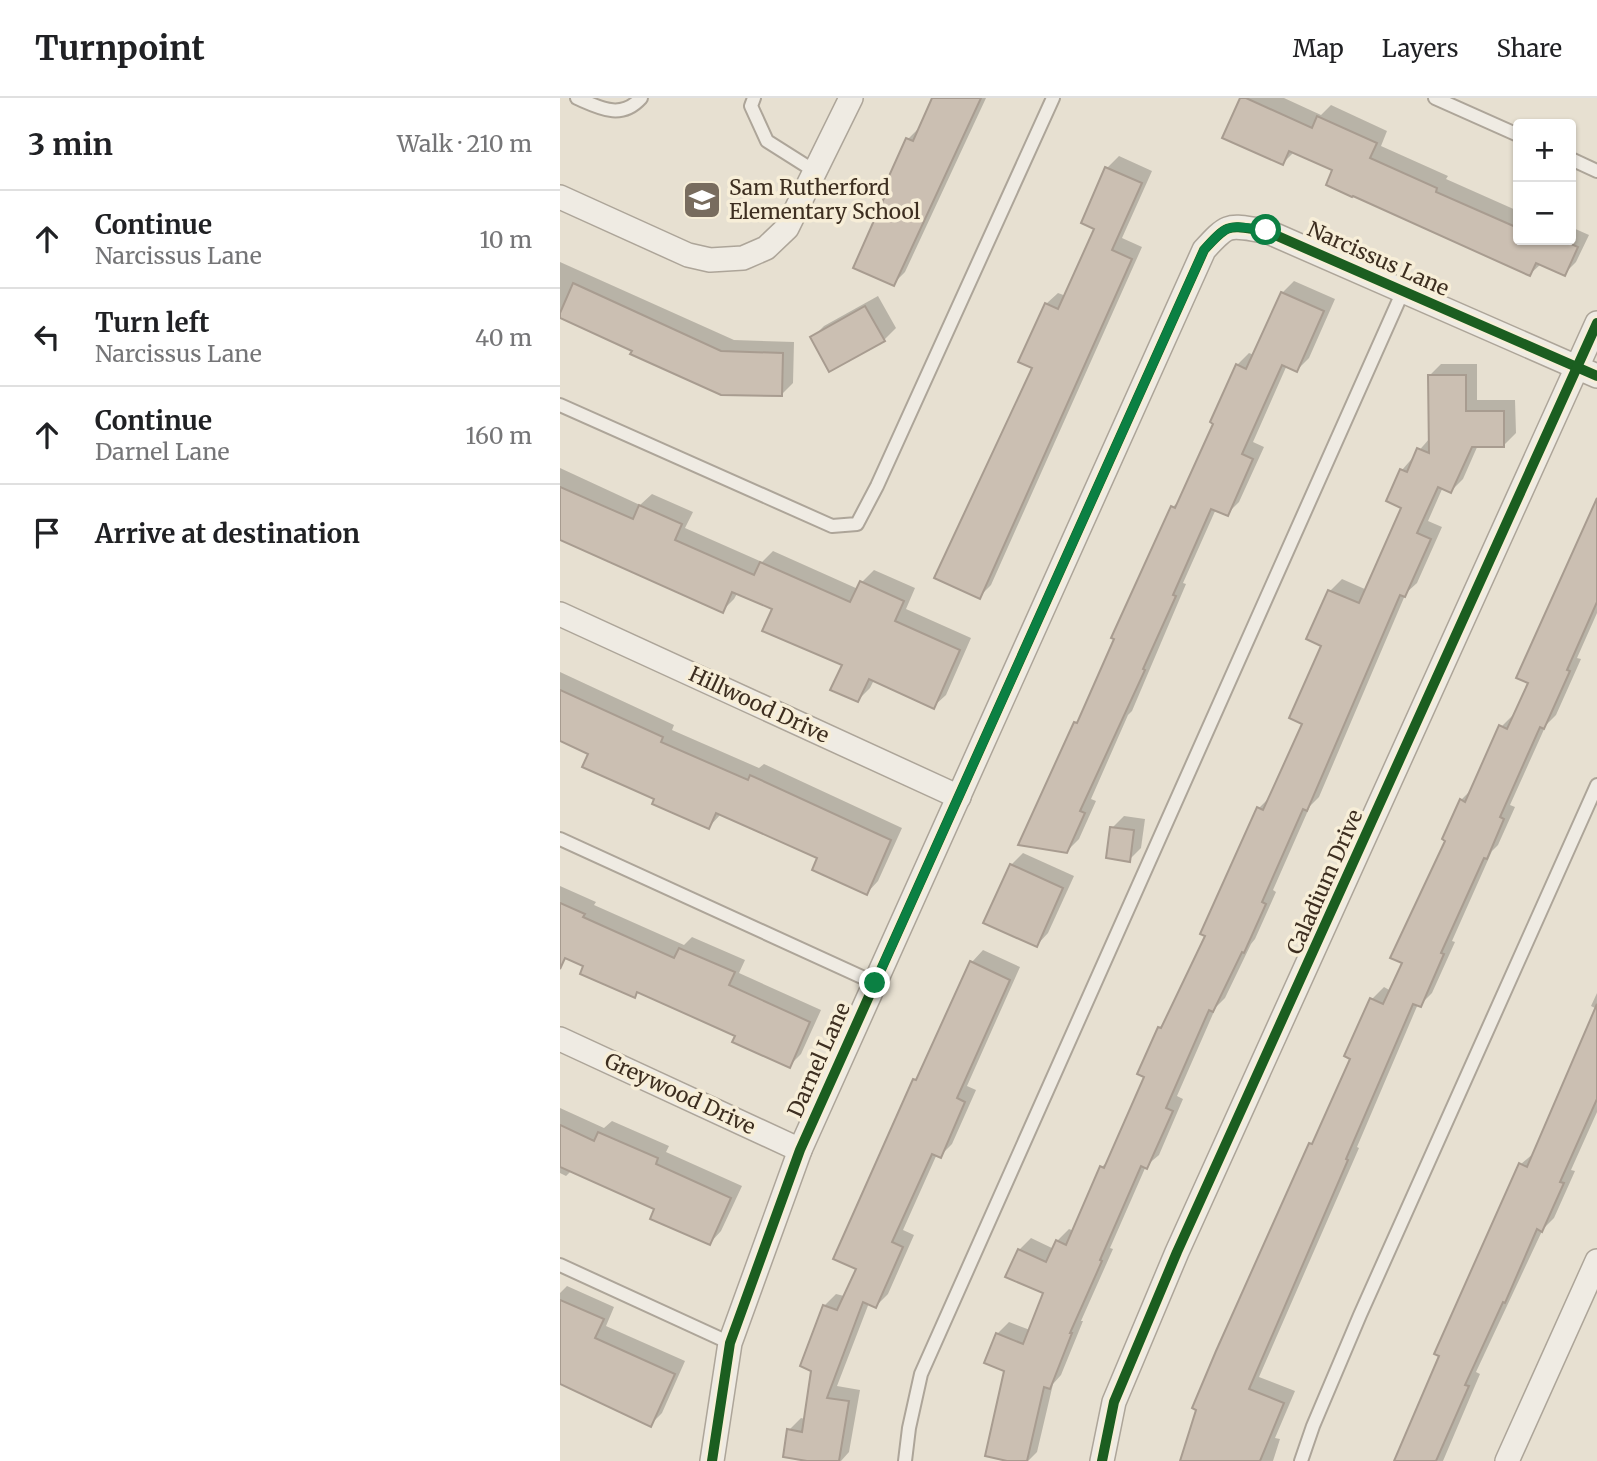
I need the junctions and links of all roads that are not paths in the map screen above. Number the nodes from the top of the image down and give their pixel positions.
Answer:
1 (578, 98) edge
2 (641, 98) edge
3 (754, 98) edge
4 (851, 98) edge
5 (1053, 98) edge
6 (1435, 98) edge
7 (1513, 133) edge
8 (1576, 161) edge
9 (1597, 171) edge
10 (816, 172) junction
11 (560, 197) edge
12 (1403, 291) junction
13 (1597, 323) edge
14 (1587, 372) edge
15 (1145, 383) joint
16 (560, 405) edge
17 (560, 614) edge
18 (1597, 785) edge
19 (959, 797) junction
20 (560, 839) edge
21 (875, 983) junction
22 (560, 1039) edge
23 (800, 1150) junction
24 (1597, 1261) edge
25 (560, 1265) edge
26 (730, 1343) junction
27 (712, 1461) edge
28 (905, 1461) edge
29 (1102, 1461) edge
30 (1301, 1461) edge
31 (1507, 1461) edge

1 - 2 lane
3 - 10 lane
4 - 10 street
5 - 16 lane
6 - 7 lane
8 - 9 lane
10 - 11 street
12 - 14 street, Narcissus Lane
12 - 15 street, Narcissus Lane
12 - 28 lane
13 - 14 street, Caladium Drive
14 - 29 street, Caladium Drive
15 - 19 street, Darnel Lane
17 - 19 street, Hillwood Drive
18 - 30 lane
19 - 21 street, Darnel Lane
20 - 21 lane
21 - 23 street, Darnel Lane
22 - 23 street, Greywood Drive
23 - 26 street, Darnel Lane
24 - 31 street
25 - 26 lane
26 - 27 street, Darnel Lane

